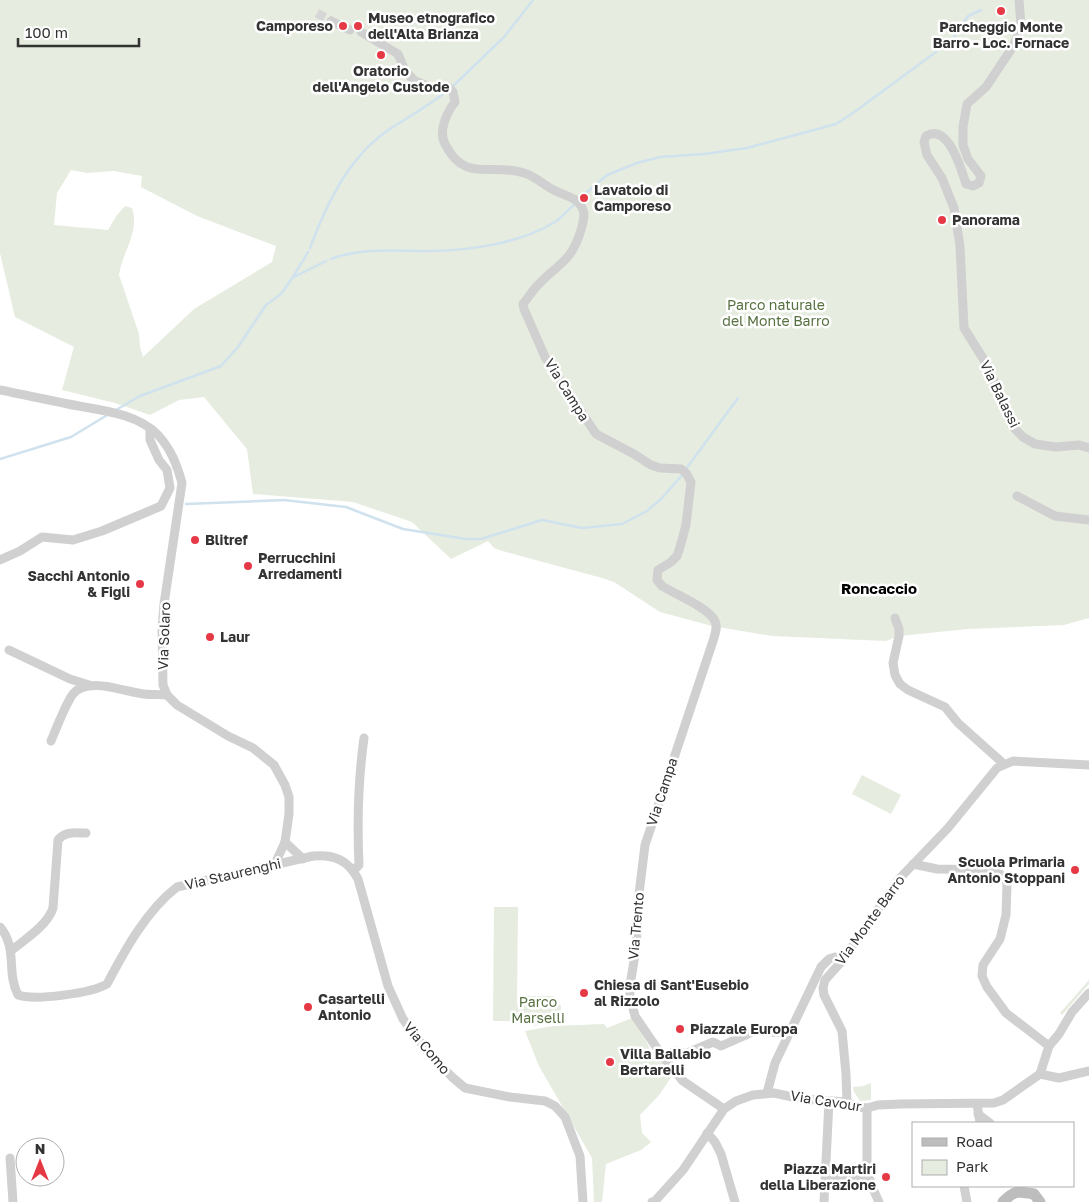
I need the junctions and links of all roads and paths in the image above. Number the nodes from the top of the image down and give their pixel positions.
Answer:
1 (1019, 0) edge
2 (332, 21) tunnel mouth
3 (350, 30) dead end
4 (360, 32) dead end
5 (0, 390) edge
6 (154, 432) junction
7 (1089, 448) edge
8 (1017, 496) dead end
9 (1089, 520) edge
10 (0, 560) edge
11 (895, 618) dead end
12 (9, 650) dead end
13 (92, 686) junction
14 (167, 695) junction
15 (364, 738) dead end
16 (51, 740) dead end
17 (1004, 764) junction
18 (1089, 765) edge
19 (86, 833) dead end
20 (285, 842) junction
21 (644, 844) joint
22 (303, 858) junction
23 (913, 864) junction
24 (274, 866) junction
25 (354, 870) junction
26 (0, 927) edge
27 (11, 951) junction
28 (842, 961) junction
29 (1089, 993) edge
30 (789, 1033) junction
31 (1048, 1046) junction
32 (662, 1057) junction
33 (1089, 1071) edge
34 (1040, 1074) junction
35 (767, 1093) junction
36 (829, 1101) junction
37 (847, 1102) junction
38 (977, 1104) junction
39 (724, 1108) junction
40 (867, 1108) junction
41 (979, 1119) edge
42 (707, 1133) junction
43 (10, 1158) dead end
44 (826, 1177) junction
45 (870, 1181) junction
46 (964, 1187) edge
47 (1035, 1194) edge
48 (13, 1202) edge
49 (583, 1202) edge
50 (652, 1202) edge
51 (735, 1202) edge
52 (824, 1202) edge
53 (879, 1202) edge
54 (967, 1202) edge
55 (1003, 1202) edge

1 - 7 street, Via Balassi
2 - 3 street
4 - 21 street, Via Campa
5 - 6 street
6 - 10 street
6 - 14 street, Via Solaro
8 - 9 street
11 - 17 street
12 - 13 street
13 - 14 street
13 - 16 street
14 - 20 street
15 - 25 street
17 - 18 street
17 - 23 street, Via Monte Barro
19 - 27 street
20 - 22 street
20 - 24 street
21 - 32 street, Via Trento
22 - 24 street, Via Staurenghi
22 - 25 street
23 - 28 street, Via Monte Barro
23 - 31 street
24 - 27 street, Via Staurenghi
25 - 49 street, Via Como
26 - 27 street, Via Staurenghi
28 - 30 street
28 - 37 street, Via Monte Barro
29 - 31 street
30 - 32 street
30 - 35 street
31 - 34 street
32 - 39 street
33 - 34 street
34 - 38 street, Via Cavour
35 - 36 street, Via Cavour
35 - 39 street, Via Cavour
36 - 37 street, Via Cavour
36 - 44 street
37 - 40 street, Via Cavour
38 - 40 street, Via Cavour
38 - 41 street
39 - 42 street
40 - 45 street
42 - 50 street
42 - 51 street
43 - 48 street
44 - 45 street
44 - 52 street
45 - 53 street
46 - 54 street
47 - 55 street

